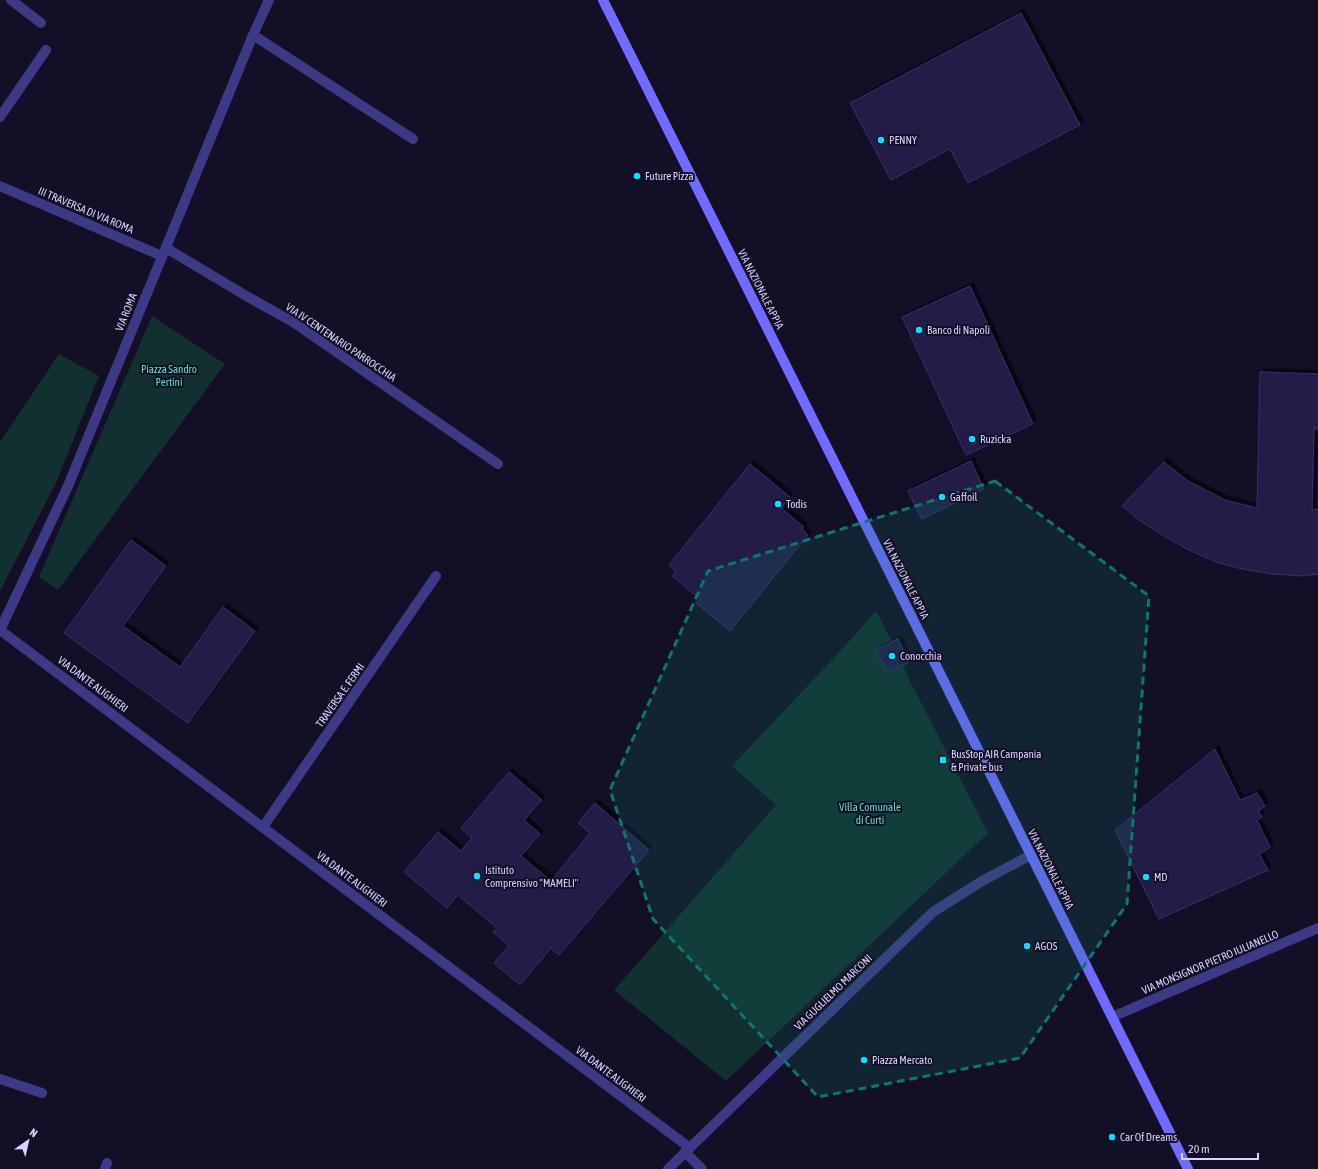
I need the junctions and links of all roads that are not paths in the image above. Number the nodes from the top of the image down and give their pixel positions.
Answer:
1 (11, 0) edge
2 (269, 0) edge
3 (603, 0) edge
4 (41, 23) dead end
5 (253, 35) junction
6 (46, 50) dead end
7 (0, 117) edge
8 (413, 139) dead end
9 (0, 186) edge
10 (164, 252) junction
11 (498, 464) dead end
12 (436, 576) dead end
13 (0, 630) edge
14 (263, 827) junction
15 (1031, 855) junction
16 (1318, 928) edge
17 (1112, 1017) junction
18 (0, 1079) edge
19 (42, 1093) dead end
20 (687, 1150) junction
21 (668, 1169) edge
22 (702, 1169) edge
23 (1188, 1169) edge

1 - 4 street
2 - 5 street, VIA ROMA
3 - 15 main road, VIA NAZIONALE APPIA
5 - 8 street
5 - 10 street, VIA ROMA
6 - 7 street
9 - 10 street, III TRAVERSA DI VIA ROMA
10 - 11 street, VIA IV CENTENARIO PARROCCHIA
10 - 13 street, VIA ROMA
12 - 14 street, TRAVERSA E. FERMI
13 - 14 street, VIA DANTE ALIGHIERI
14 - 20 street, VIA DANTE ALIGHIERI
15 - 17 main road, VIA NAZIONALE APPIA
15 - 20 street, VIA GUGLIELMO MARCONI
16 - 17 street, VIA MONSIGNOR PIETRO IULIANELLO
17 - 23 main road, VIA NAZIONALE APPIA
18 - 19 street
20 - 21 street, VIA GUGLIELMO MARCONI
20 - 22 street, VIA DANTE ALIGHIERI

